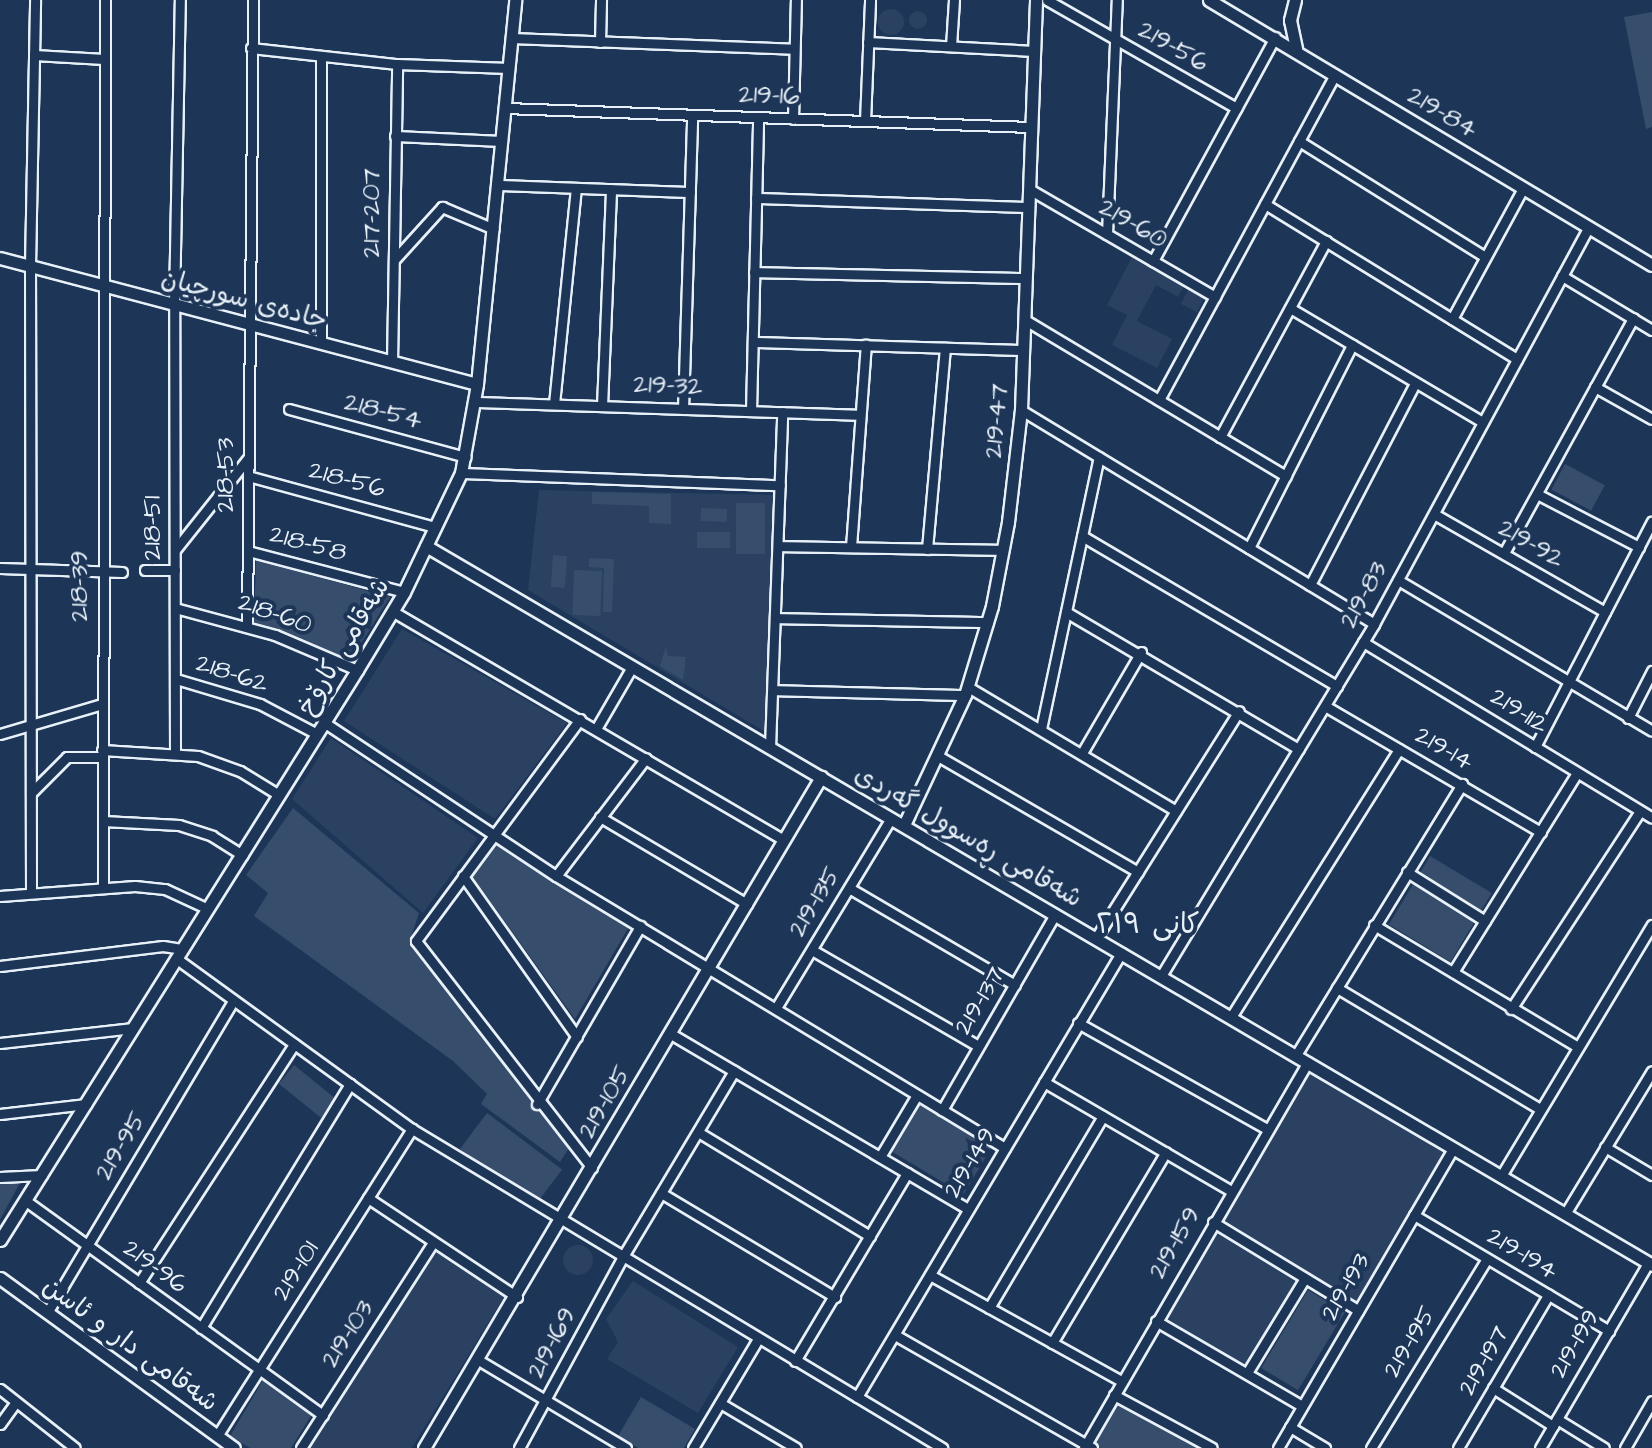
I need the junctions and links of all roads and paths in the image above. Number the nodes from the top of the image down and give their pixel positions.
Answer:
1 (35, 0) edge
2 (105, 0) edge
3 (180, 0) edge
4 (253, 0) edge
5 (515, 0) edge
6 (601, 0) edge
7 (796, 0) edge
8 (870, 0) edge
9 (954, 0) edge
10 (1036, 0) edge
11 (1047, 0) edge
12 (1117, 0) edge
13 (1209, 0) edge
14 (1295, 0) edge
15 (1275, 37) junction
16 (511, 38) junction
17 (1115, 39) junction
18 (600, 42) junction
19 (868, 42) junction
20 (951, 46) junction
21 (251, 48) junction
22 (794, 49) junction
23 (1296, 49) junction
24 (1034, 51) junction
25 (34, 55) junction
26 (321, 56) junction
27 (104, 59) junction
28 (397, 64) junction
29 (509, 68) junction
30 (1335, 74) junction
31 (505, 108) junction
32 (1236, 108) junction
33 (692, 115) junction
34 (758, 117) junction
35 (793, 119) junction
36 (865, 121) junction
37 (1031, 127) junction
38 (395, 136) junction
39 (502, 141) junction
40 (1299, 141) junction
41 (498, 185) junction
42 (576, 188) junction
43 (1523, 188) junction
44 (611, 189) junction
45 (1029, 189) junction
46 (690, 192) junction
47 (756, 198) junction
48 (1265, 204) junction
49 (1028, 207) junction
50 (1589, 227) junction
51 (494, 229) junction
52 (1107, 234) junction
53 (1326, 241) junction
54 (1485, 257) junction
55 (0, 258) edge
56 (394, 260) junction
57 (1153, 261) junction
58 (1652, 265) edge
59 (30, 266) junction
60 (754, 272) junction
61 (1562, 276) junction
62 (1026, 278) junction
63 (101, 285) junction
64 (1215, 297) junction
65 (174, 304) junction
66 (1290, 308) junction
67 (1633, 318) junction
68 (1452, 319) junction
69 (1025, 320) junction
70 (249, 324) junction
71 (1652, 330) edge
72 (753, 342) junction
73 (321, 343) junction
74 (866, 345) junction
75 (1352, 345) junction
76 (945, 348) junction
77 (1024, 350) junction
78 (1517, 359) junction
79 (392, 362) junction
80 (1415, 383) junction
81 (477, 384) junction
82 (1595, 387) junction
83 (1159, 400) junction
84 (475, 402) junction
85 (554, 404) junction
86 (602, 406) junction
87 (289, 409) dead end
88 (683, 409) junction
89 (1021, 410) junction
90 (751, 411) junction
91 (782, 412) junction
92 (860, 415) junction
93 (1652, 419) edge
94 (1483, 422) junction
95 (1220, 437) junction
96 (249, 457) junction
97 (466, 457) junction
98 (1099, 457) junction
99 (461, 473) junction
100 (248, 476) junction
101 (1286, 476) junction
102 (780, 485) junction
103 (1537, 494) junction
104 (1434, 514) junction
105 (1652, 521) edge
106 (435, 527) junction
107 (1082, 536) junction
108 (426, 546) junction
109 (778, 546) junction
110 (851, 547) junction
111 (1639, 547) junction
112 (1249, 548) junction
113 (927, 549) junction
114 (175, 550) junction
115 (1003, 550) junction
116 (248, 551) junction
117 (1504, 553) junction
118 (0, 568) edge
119 (31, 569) junction
120 (145, 570) dead end
121 (175, 570) junction
122 (102, 572) junction
123 (122, 572) dead end
124 (1398, 580) junction
125 (1310, 585) junction
126 (404, 592) junction
127 (175, 608) junction
128 (392, 611) junction
129 (1066, 612) junction
130 (1605, 612) junction
131 (775, 618) junction
132 (988, 622) junction
133 (1374, 624) junction
134 (247, 626) junction
135 (1363, 642) junction
136 (1141, 652) junction
137 (632, 667) junction
138 (357, 670) junction
139 (1652, 671) edge
140 (176, 679) junction
141 (1570, 684) junction
142 (1337, 686) junction
143 (773, 690) junction
144 (967, 691) junction
145 (102, 704) junction
146 (1325, 706) junction
147 (1239, 711) junction
148 (1628, 718) junction
149 (580, 719) junction
150 (325, 723) junction
151 (31, 725) junction
152 (596, 729) junction
153 (1041, 729) junction
154 (1652, 731) edge
155 (0, 734) edge
156 (317, 734) junction
157 (770, 747) junction
158 (1535, 747) junction
159 (1299, 749) junction
160 (1399, 749) junction
161 (175, 752) junction
162 (1082, 753) junction
163 (102, 754) junction
164 (938, 756) junction
165 (646, 758) junction
166 (1577, 773) junction
167 (821, 777) junction
168 (1462, 784) junction
169 (31, 793) junction
170 (279, 795) junction
171 (1176, 811) junction
172 (1640, 811) junction
173 (600, 817) junction
174 (891, 818) junction
175 (1652, 818) edge
176 (103, 821) junction
177 (904, 825) junction
178 (1541, 832) junction
179 (492, 836) junction
180 (784, 840) junction
181 (242, 855) junction
182 (1138, 872) junction
183 (1407, 872) junction
184 (463, 876) junction
185 (556, 876) junction
186 (103, 886) junction
187 (849, 888) junction
188 (31, 893) junction
189 (0, 896) edge
190 (747, 904) junction
191 (208, 909) junction
192 (1055, 914) junction
193 (1485, 921) junction
194 (1374, 925) junction
195 (1652, 925) edge
196 (640, 926) junction
197 (1096, 938) junction
198 (812, 950) junction
199 (1121, 953) junction
200 (180, 954) junction
201 (0, 966) edge
202 (710, 966) junction
203 (1453, 972) junction
204 (1161, 976) junction
205 (1015, 985) junction
206 (1337, 988) junction
207 (233, 1001) junction
208 (776, 1008) junction
209 (1511, 1009) junction
210 (1231, 1017) junction
211 (1078, 1023) junction
212 (133, 1028) junction
213 (671, 1034) junction
214 (577, 1037) junction
215 (0, 1043) edge
216 (294, 1044) junction
217 (978, 1046) junction
218 (1576, 1046) junction
219 (1296, 1055) junction
220 (1308, 1062) junction
221 (734, 1071) junction
222 (1652, 1071) edge
223 (1044, 1082) junction
224 (350, 1084) junction
225 (917, 1095) junction
226 (86, 1104) junction
227 (537, 1104) junction
228 (1538, 1108) junction
229 (942, 1110) junction
230 (0, 1114) edge
231 (1103, 1116) junction
232 (412, 1129) junction
233 (1267, 1129) junction
234 (698, 1132) junction
235 (1605, 1147) junction
236 (1005, 1148) junction
237 (1453, 1148) junction
238 (1166, 1152) junction
239 (880, 1157) junction
240 (592, 1168) junction
241 (907, 1173) junction
242 (42, 1175) junction
243 (1652, 1175) edge
244 (1501, 1176) junction
245 (0, 1177) edge
246 (1231, 1191) junction
247 (661, 1193) junction
248 (368, 1198) junction
249 (26, 1201) junction
250 (968, 1209) junction
251 (1565, 1214) junction
252 (1414, 1215) junction
253 (561, 1221) junction
254 (1213, 1222) junction
255 (870, 1236) junction
256 (0, 1240) edge
257 (432, 1244) junction
258 (87, 1246) junction
259 (622, 1258) junction
260 (1487, 1259) junction
261 (1650, 1264) edge
262 (930, 1275) junction
263 (0, 1278) edge
264 (1305, 1278) junction
265 (139, 1283) junction
266 (1548, 1295) junction
267 (517, 1297) junction
268 (835, 1297) junction
269 (989, 1308) junction
270 (1358, 1310) junction
271 (47, 1313) junction
272 (1156, 1321) junction
273 (201, 1328) junction
274 (1609, 1331) junction
275 (895, 1335) junction
276 (758, 1339) junction
277 (1052, 1343) junction
278 (480, 1361) junction
279 (795, 1361) junction
280 (259, 1370) junction
281 (1247, 1373) junction
282 (1121, 1381) junction
283 (1493, 1388) junction
284 (0, 1389) edge
285 (1114, 1395) junction
286 (857, 1397) junction
287 (546, 1401) junction
288 (1652, 1401) edge
289 (16, 1402) junction
290 (720, 1403) junction
291 (1302, 1406) junction
292 (323, 1415) junction
293 (1555, 1423) junction
294 (0, 1424) edge
295 (1290, 1427) junction
296 (217, 1436) junction
297 (779, 1438) junction
298 (1087, 1447) edge
299 (75, 1448) edge
300 (234, 1448) edge
301 (301, 1448) edge
302 (424, 1448) edge
303 (519, 1448) edge
304 (626, 1448) edge
305 (693, 1448) edge
306 (773, 1448) edge
307 (796, 1448) edge
308 (941, 1448) edge
309 (1212, 1448) edge
310 (1278, 1448) edge
311 (1325, 1448) edge
312 (1371, 1448) edge
313 (1458, 1448) edge
314 (1540, 1448) edge
315 (1604, 1448) edge
316 (1625, 1448) edge

1 - 25 street
2 - 27 street, 218-39
3 - 65 street, 218-51
4 - 21 street, 218-53
5 - 16 street, شەقامی کارۆخ
6 - 18 street
7 - 22 street
8 - 19 street
9 - 20 street
10 - 24 street, 219-47
11 - 17 street, 219-56
12 - 17 street
13 - 15 street, 219-84
14 - 23 street
15 - 23 street, 219-84
15 - 32 street
16 - 18 street
16 - 29 street, شەقامی کارۆخ
17 - 32 street, 219-56
17 - 52 street
18 - 22 street
19 - 20 street
19 - 36 street
20 - 24 street
21 - 26 street
21 - 70 street, 218-53
22 - 35 street
23 - 30 street, 219-84
24 - 37 street, 219-47
25 - 27 street
25 - 59 street
26 - 28 street
26 - 73 street
27 - 63 street, 218-39
28 - 29 street
28 - 38 street, 217-207
29 - 31 street, شەقامی کارۆخ
30 - 40 street
30 - 43 street, 219-84
31 - 33 street, 219-16
31 - 39 street, شەقامی کارۆخ
32 - 57 street
33 - 34 street, 219-16
33 - 46 street
34 - 35 street, 219-16
34 - 47 street
35 - 36 street, 219-16
36 - 37 street, 219-16
37 - 45 street, 219-47
38 - 39 street
38 - 56 street, 217-207
39 - 41 street, شەقامی کارۆخ
40 - 48 street
40 - 54 street
41 - 42 street
41 - 51 street, شەقامی کارۆخ
42 - 44 street
42 - 85 street
43 - 50 street, 219-84
43 - 54 street
44 - 46 street
44 - 86 street
45 - 49 street, 219-47
45 - 52 street, 219-60
46 - 88 street
47 - 49 street
47 - 60 street
48 - 53 street
48 - 64 street
49 - 62 street, 219-47
50 - 58 street, 219-84
50 - 61 street, 219-83
51 - 56 street
51 - 81 street, شەقامی کارۆخ
52 - 57 street, 219-60
53 - 66 street
53 - 68 street
54 - 68 street
55 - 59 street, جادەی سورچیان
56 - 79 street, 217-207
57 - 64 street, 219-60
59 - 63 street, جادەی سورچیان
59 - 119 street
60 - 62 street
60 - 72 street
61 - 67 street
61 - 78 street, 219-83
62 - 69 street, 219-47
63 - 65 street, جادەی سورچیان
63 - 122 street, 218-39
64 - 83 street
65 - 70 street, جادەی سورچیان
65 - 114 street, 218-51
66 - 75 street
66 - 95 street
67 - 71 street
67 - 82 street
68 - 78 street
69 - 77 street, 219-47
69 - 83 street
70 - 73 street, جادەی سورچیان
70 - 96 street, 218-53
72 - 74 street
72 - 90 street
73 - 79 street, جادەی سورچیان
74 - 76 street
74 - 92 street
75 - 80 street
75 - 101 street
76 - 77 street
76 - 113 street
77 - 89 street, 219-47
78 - 94 street, 219-83
79 - 81 street, جادەی سورچیان
80 - 94 street
80 - 125 street
81 - 84 street, شەقامی کارۆخ
82 - 93 street
82 - 103 street
83 - 95 street
84 - 85 street, 219-32
84 - 97 street, شەقامی کارۆخ
85 - 86 street, 219-32
86 - 88 street, 219-32
87 - 97 street, 218-54
88 - 90 street, 219-32
89 - 98 street
89 - 115 street, 219-47
90 - 91 street, 219-32
91 - 92 street, 219-32
91 - 102 street
92 - 110 street
94 - 104 street, 219-83
95 - 101 street
96 - 100 street, 218-53
96 - 114 street
97 - 99 street, شەقامی کارۆخ
98 - 107 street
98 - 112 street
99 - 102 street
99 - 106 street, شەقامی کارۆخ
100 - 106 street, 218-56
100 - 116 street, 218-53
101 - 112 street
102 - 109 street
103 - 111 street
103 - 117 street
104 - 117 street, 219-92
104 - 124 street, 219-83
105 - 111 street
106 - 108 street, شەقامی کارۆخ
107 - 129 street
107 - 142 street
108 - 126 street, شەقامی کارۆخ
108 - 137 street, شەقامی ڕەسوول گەردی
109 - 110 street
109 - 131 street
110 - 113 street
111 - 130 street
112 - 125 street
113 - 115 street
114 - 121 street, 218-51
115 - 132 street, 219-47
116 - 126 street, 218-58
116 - 134 street, 218-53
117 - 130 street, 219-92
118 - 119 street
119 - 122 street
119 - 151 street
120 - 121 street
121 - 127 street, 218-51
122 - 123 street
122 - 145 street, 218-39
124 - 133 street, 219-83
124 - 141 street
125 - 133 street
126 - 128 street, شەقامی کارۆخ
127 - 134 street, 218-60
127 - 140 street, 218-51
128 - 138 street, شەقامی کارۆخ
128 - 149 street
129 - 136 street
129 - 153 street
130 - 141 street
131 - 132 street
131 - 143 street
132 - 144 street, 219-47
133 - 135 street, 219-83
134 - 138 street, 218-60
135 - 142 street, 219-83
135 - 158 street, 219-112
136 - 147 street
136 - 162 street
137 - 152 street
137 - 157 street, شەقامی ڕەسوول گەردی
138 - 150 street, شەقامی کارۆخ
139 - 148 street
140 - 156 street, 218-62
140 - 161 street, 218-51
141 - 148 street
141 - 158 street
142 - 146 street, 219-83
143 - 144 street
143 - 157 street
144 - 153 street
144 - 164 street, 219-47
145 - 151 street
145 - 163 street, 218-39
146 - 159 street, 219-83
146 - 160 street, 219-14
147 - 159 street
147 - 171 street
148 - 154 street
149 - 152 street
149 - 179 street
150 - 156 street, شەقامی کارۆخ
150 - 179 street
151 - 155 street
151 - 169 street
152 - 165 street
153 - 162 street
156 - 170 street, شەقامی کارۆخ
157 - 167 street, شەقامی ڕەسوول گەردی
158 - 166 street, 219-112
159 - 204 street, 219-83
160 - 168 street, 219-14
160 - 210 street
161 - 163 street
161 - 170 street
162 - 171 street
163 - 169 street
163 - 176 street, 218-39
164 - 177 street, 219-47
164 - 182 street
165 - 173 street
165 - 180 street
166 - 172 street, 219-112
166 - 178 street
167 - 174 street, شەقامی ڕەسوول گەردی
167 - 180 street, 219-105
168 - 178 street, 219-14
168 - 183 street
169 - 188 street
170 - 181 street, شەقامی کارۆخ
171 - 182 street
172 - 175 street, 219-112
172 - 209 street
173 - 185 street
173 - 190 street
174 - 177 street, شەقامی ڕەسوول گەردی
174 - 187 street, 219-135
176 - 181 street
176 - 186 street, 218-39
177 - 192 street, شەقامی ڕەسوول گەردی
178 - 193 street
179 - 184 street
179 - 185 street
180 - 190 street, 219-105
181 - 191 street, شەقامی کارۆخ
182 - 197 street
183 - 193 street
183 - 194 street
184 - 214 street
184 - 227 street
185 - 196 street
186 - 188 street
186 - 191 street
187 - 198 street, 219-135
187 - 205 street
188 - 189 street
190 - 202 street, 219-105
191 - 200 street, شەقامی کارۆخ
192 - 197 street, شەقامی ڕەسوول گەردی
192 - 205 street, 219-137
193 - 203 street
194 - 203 street
194 - 206 street
195 - 218 street
196 - 202 street
196 - 214 street
197 - 199 street, شەقامی ڕەسوول گەردی
198 - 208 street, 219-135
198 - 217 street
199 - 204 street, شەقامی ڕەسوول گەردی
199 - 211 street, 219-149
200 - 201 street
200 - 207 street
200 - 212 street, شەقامی کارۆخ
202 - 208 street
202 - 213 street, 219-105
203 - 209 street
204 - 210 street, شەقامی ڕەسوول گەردی
205 - 217 street, 219-137
206 - 219 street
206 - 228 street
207 - 216 street
207 - 258 street, 219-95
208 - 225 street
209 - 218 street
210 - 219 street, شەقامی ڕەسوول گەردی
211 - 223 street, 219-149
211 - 233 street
212 - 215 street
212 - 226 street, شەقامی کارۆخ
213 - 221 street
213 - 240 street, 219-105
214 - 227 street
216 - 224 street
216 - 265 street
217 - 229 street, 219-137
218 - 228 street
219 - 220 street, شەقامی ڕەسوول گەردی
220 - 233 street, 219-159
220 - 237 street, شەقامی ڕەسوول گەردی
221 - 234 street, 219-169
221 - 239 street
222 - 235 street
223 - 231 street
223 - 236 street, 219-149
224 - 232 street
224 - 273 street
225 - 229 street
225 - 239 street
226 - 230 street
226 - 242 street, شەقامی کارۆخ
227 - 240 street
228 - 244 street
229 - 236 street
231 - 238 street
231 - 269 street
232 - 248 street, 219-101
232 - 253 street
233 - 246 street, 219-159
234 - 247 street, 219-169
234 - 255 street
235 - 243 street
235 - 251 street
236 - 250 street, 219-149
237 - 244 street, شەقامی ڕەسوول گەردی
237 - 252 street, 219-193
238 - 246 street
238 - 277 street
239 - 241 street
240 - 253 street, 219-105
241 - 250 street
241 - 255 street
242 - 245 street
242 - 249 street, شەقامی کارۆخ
244 - 251 street, شەقامی ڕەسوول گەردی
246 - 254 street, 219-159
247 - 259 street, 219-169
247 - 268 street
248 - 257 street
248 - 280 street, 219-101
249 - 256 street, شەقامی کارۆخ
249 - 258 street, 219-96
250 - 262 street, 219-149
251 - 261 street, شەقامی ڕەسوول گەردی
252 - 260 street, 219-194
252 - 270 street, 219-193
253 - 259 street
253 - 267 street, 219-105
254 - 264 street
254 - 272 street, 219-159
255 - 268 street
257 - 267 street
257 - 292 street, 219-103
258 - 265 street, 219-96
258 - 271 street, 219-95
259 - 276 street
259 - 287 street, 219-169
260 - 266 street, 219-194
260 - 312 street, 219-195
261 - 274 street, 219-199
262 - 269 street
262 - 275 street, 219-149
263 - 271 street, شەقامی دار و ئاسن
264 - 270 street
264 - 281 street
265 - 273 street, 219-96
266 - 274 street, 219-194
266 - 283 street, 219-197
267 - 278 street, 219-105
268 - 279 street
269 - 277 street
270 - 291 street, 219-193
271 - 296 street, شەقامی دار و ئاسن
272 - 281 street
272 - 282 street, 219-159
273 - 280 street, 219-96
274 - 293 street, 219-199
275 - 286 street, 219-149
275 - 298 street
276 - 279 street
276 - 290 street
277 - 282 street
278 - 287 street
278 - 302 street, 219-105
279 - 286 street
280 - 292 street, 219-96
280 - 296 street, 219-101
281 - 291 street
282 - 285 street, 219-159
283 - 293 street
283 - 313 street, 219-197
284 - 289 street
285 - 298 street, 219-159
285 - 309 street
286 - 308 street
287 - 303 street, 219-169
287 - 304 street
288 - 316 street
289 - 294 street
289 - 299 street
290 - 297 street
290 - 305 street
291 - 295 street, 219-193
292 - 301 street, 219-103
293 - 314 street, 219-199
293 - 315 street
295 - 310 street, 219-193
295 - 311 street
296 - 300 street, شەقامی دار و ئاسن
297 - 306 street
297 - 307 street

